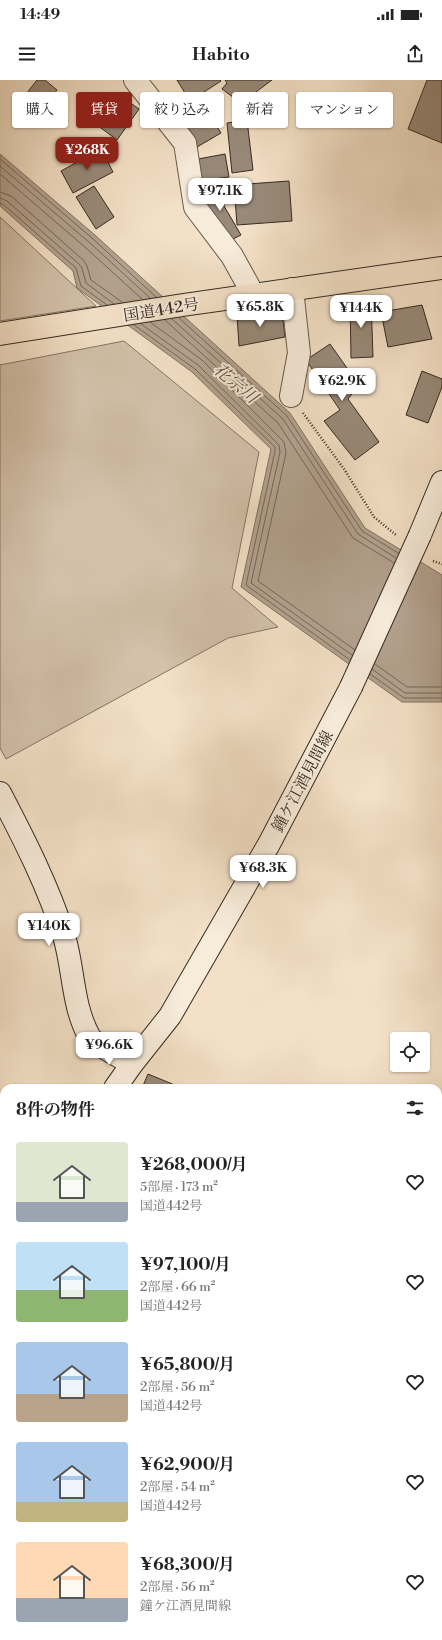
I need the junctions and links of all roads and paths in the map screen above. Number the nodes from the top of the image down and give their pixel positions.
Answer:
1 (135, 80) edge
2 (442, 268) edge
3 (292, 289) junction
4 (253, 294) junction
5 (0, 334) edge
6 (291, 396) joint
7 (442, 482) edge
8 (397, 535) dead end
9 (431, 560) dead end
10 (442, 564) edge
11 (0, 792) edge
12 (132, 1064) junction
13 (117, 1084) edge

1 - 4 main road
2 - 3 highway, 国道442号
3 - 4 highway, 国道442号
3 - 6 main road
4 - 5 highway, 国道442号
6 - 8 path
7 - 12 main road, 鐘ケ江酒見間線, bridge
9 - 10 path
11 - 12 main road
12 - 13 main road, 鐘ケ江酒見間線

